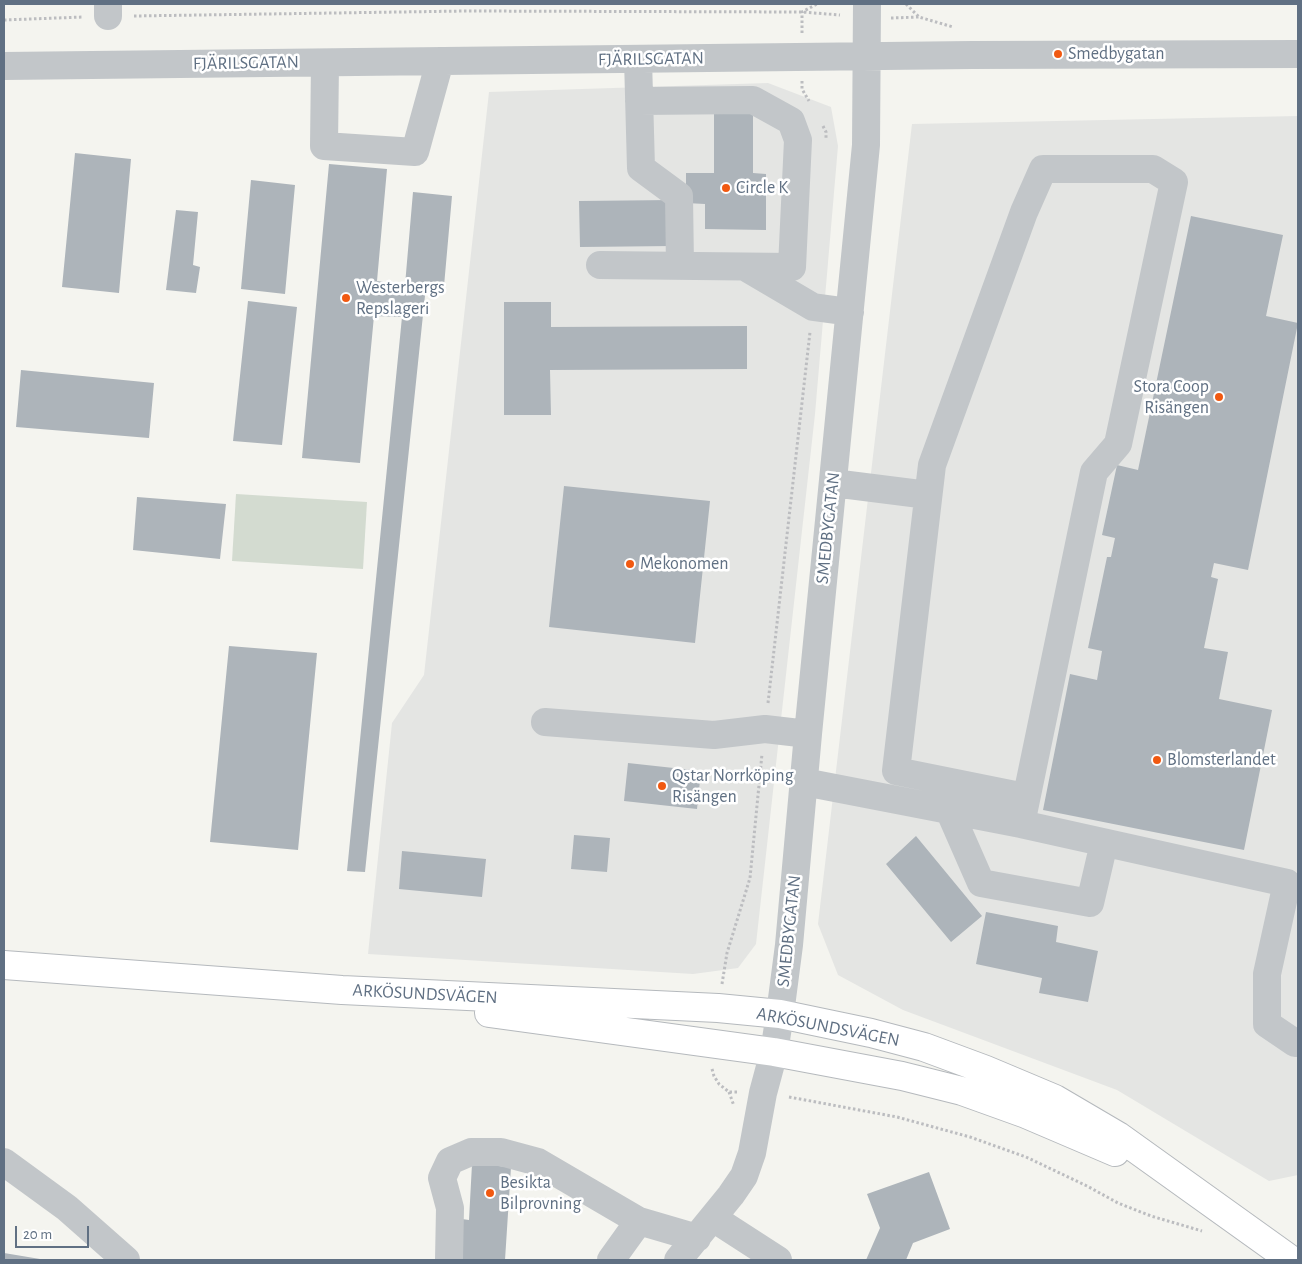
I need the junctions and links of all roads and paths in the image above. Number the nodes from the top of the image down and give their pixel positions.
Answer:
1 (817, 4) edge
2 (867, 4) edge
3 (108, 10) edge
4 (802, 12) junction
5 (4, 20) edge
6 (1298, 54) edge
7 (867, 57) junction
8 (801, 58) junction
9 (638, 59) junction
10 (440, 61) junction
11 (325, 63) junction
12 (4, 66) edge
13 (640, 101) junction
14 (812, 106) dead end
15 (821, 123) dead end
16 (825, 142) dead end
17 (600, 265) dead end
18 (680, 266) junction
19 (744, 266) junction
20 (813, 307) junction
21 (850, 312) junction
22 (833, 483) junction
23 (928, 495) junction
24 (545, 722) dead end
25 (765, 729) junction
26 (808, 734) junction
27 (804, 782) junction
28 (1026, 797) junction
29 (949, 810) junction
30 (1021, 824) junction
31 (1104, 843) junction
32 (1293, 883) edge
33 (4, 965) edge
34 (342, 990) junction
35 (718, 1008) junction
36 (780, 1014) junction
37 (1298, 1043) edge
38 (714, 1044) junction
39 (774, 1052) junction
40 (730, 1092) junction
41 (763, 1093) junction
42 (734, 1108) dead end
43 (4, 1162) edge
44 (1187, 1187) junction
45 (639, 1221) junction
46 (705, 1228) junction
47 (1210, 1234) dead end
48 (126, 1260) edge
49 (449, 1260) edge
50 (611, 1260) edge
51 (678, 1260) edge
52 (778, 1260) edge
53 (1291, 1260) edge

1 - 4 path
2 - 7 street, SMEDBYGATAN
3 - 4 path
3 - 5 path
4 - 8 path
6 - 7 street, FJÄRILSGATAN
7 - 8 street, FJÄRILSGATAN
7 - 21 street, SMEDBYGATAN
8 - 9 street, FJÄRILSGATAN
8 - 14 path
9 - 10 street, FJÄRILSGATAN
9 - 13 street
10 - 11 street, FJÄRILSGATAN
10 - 11 street
11 - 12 street, FJÄRILSGATAN
13 - 18 street
13 - 19 street
15 - 16 path
17 - 18 street
18 - 19 street
19 - 20 street
20 - 21 street
20 - 25 path
21 - 22 street, SMEDBYGATAN
22 - 23 street
22 - 26 street, SMEDBYGATAN
23 - 28 street
23 - 28 street
24 - 25 street
25 - 26 street
25 - 35 path
26 - 27 street, SMEDBYGATAN
27 - 29 street
27 - 36 street, SMEDBYGATAN
28 - 30 street
29 - 30 street
29 - 31 street
30 - 31 street
31 - 32 street
32 - 37 street
33 - 34 main road, ARKÖSUNDSVÄGEN
34 - 35 main road, ARKÖSUNDSVÄGEN
34 - 38 main road, ARKÖSUNDSVÄGEN
35 - 36 main road, ARKÖSUNDSVÄGEN
36 - 39 street, SMEDBYGATAN
36 - 44 main road, ARKÖSUNDSVÄGEN
38 - 39 main road, ARKÖSUNDSVÄGEN
38 - 40 path
39 - 41 street, SMEDBYGATAN
39 - 44 main road, ARKÖSUNDSVÄGEN
40 - 41 path
40 - 42 path
41 - 46 street, SMEDBYGATAN
41 - 47 path
43 - 48 street
44 - 53 main road, ARKÖSUNDSVÄGEN
45 - 46 street
45 - 49 street
45 - 50 street
46 - 51 street, SMEDBYGATAN
46 - 52 street

